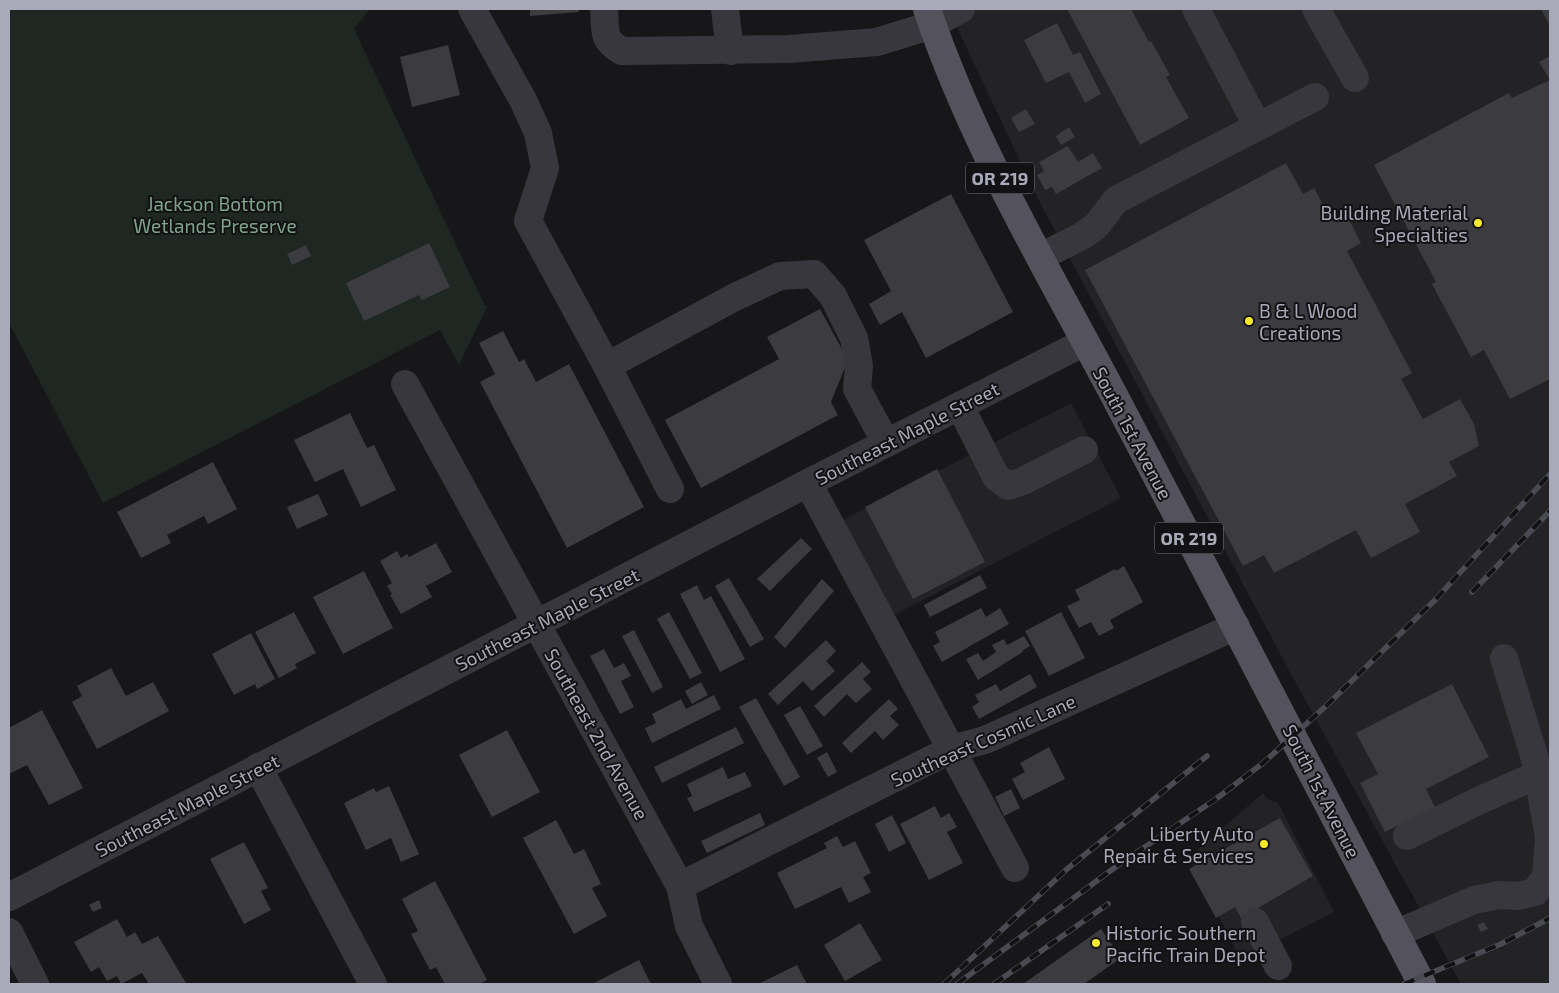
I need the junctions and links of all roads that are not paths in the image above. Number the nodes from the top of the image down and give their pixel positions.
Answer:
1 (472, 9) edge
2 (604, 9) edge
3 (725, 9) edge
4 (961, 9) edge
5 (1196, 9) edge
6 (1316, 9) edge
7 (929, 17) edge
8 (730, 51) junction
9 (1355, 78) dead end
10 (1315, 97) dead end
11 (1258, 127) junction
12 (1040, 257) junction
13 (1086, 342) junction
14 (607, 366) junction
15 (405, 384) dead end
16 (960, 406) junction
17 (886, 443) junction
18 (1084, 450) dead end
19 (808, 483) junction
20 (670, 489) dead end
21 (537, 624) junction
22 (1236, 626) junction
23 (1504, 658) dead end
24 (952, 749) junction
25 (258, 767) junction
26 (1538, 775) junction
27 (1407, 836) dead end
28 (1015, 868) dead end
29 (680, 886) junction
30 (9, 897) edge
31 (1255, 922) dead end
32 (9, 932) edge
33 (1396, 934) junction
34 (1278, 966) dead end
35 (36, 984) edge
36 (373, 984) edge
37 (718, 984) edge
38 (1422, 984) edge

1 - 14 street
2 - 8 street
3 - 8 street
4 - 7 street
5 - 11 street
6 - 9 street
7 - 8 street
7 - 12 main road, South 1st Avenue / OR 219
10 - 11 street
11 - 12 street
12 - 13 main road, South 1st Avenue / OR 219
13 - 16 street, Southeast Maple Street
13 - 22 main road, South 1st Avenue / OR 219
14 - 17 street
14 - 20 street
15 - 21 street, Southeast 2nd Avenue
16 - 17 street, Southeast Maple Street
16 - 18 street
17 - 19 street, Southeast Maple Street
19 - 21 street, Southeast Maple Street
19 - 24 street
21 - 25 street, Southeast Maple Street
21 - 29 street, Southeast 2nd Avenue
22 - 24 street, Southeast Cosmic Lane
22 - 33 main road, South 1st Avenue / OR 219
23 - 26 street
24 - 28 street
24 - 29 street, Southeast Cosmic Lane
25 - 30 street, Southeast Maple Street
25 - 36 street
26 - 27 street
26 - 33 street
29 - 37 street, Southeast 2nd Avenue
31 - 34 street
32 - 35 street
33 - 38 main road, South 1st Avenue / OR 219

